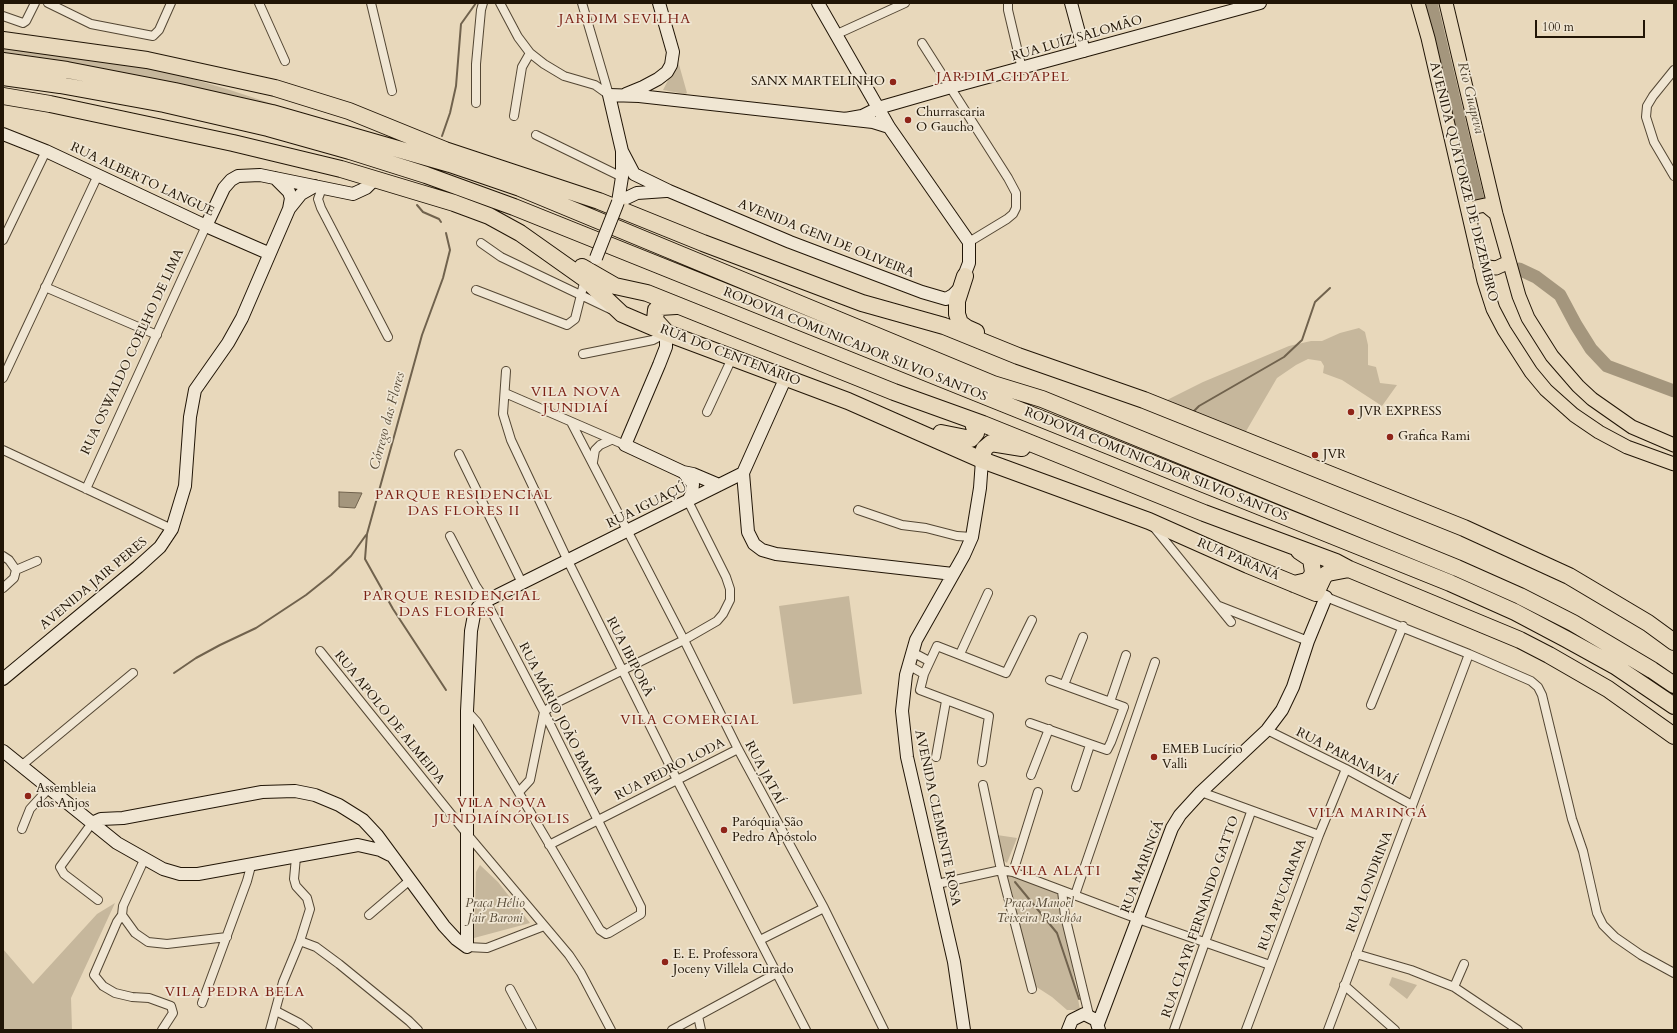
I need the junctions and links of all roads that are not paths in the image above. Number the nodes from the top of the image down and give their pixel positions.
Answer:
1 (34, 3) edge
2 (48, 3) edge
3 (171, 3) edge
4 (259, 3) edge
5 (371, 3) edge
6 (483, 3) edge
7 (500, 3) edge
8 (582, 3) edge
9 (659, 3) edge
10 (818, 3) edge
11 (906, 3) edge
12 (1008, 3) edge
13 (1071, 3) edge
14 (1260, 3) edge
15 (1418, 3) edge
16 (1446, 3) edge
17 (3, 16) edge
18 (835, 35) junction
19 (3, 40) edge
20 (922, 43) dead end
21 (1084, 51) junction
22 (530, 53) junction
23 (3, 61) edge
24 (285, 61) dead end
25 (182, 66) junction
26 (1022, 69) junction
27 (1674, 70) edge
28 (3, 77) edge
29 (951, 87) junction
30 (392, 91) dead end
31 (609, 95) junction
32 (622, 95) junction
33 (3, 96) edge
34 (476, 103) dead end
35 (878, 108) junction
36 (514, 116) dead end
37 (845, 119) junction
38 (889, 127) junction
39 (3, 134) edge
40 (536, 135) dead end
41 (46, 151) junction
42 (622, 151) junction
43 (450, 164) junction
44 (98, 175) junction
45 (1674, 176) edge
46 (274, 177) junction
47 (622, 177) junction
48 (375, 179) junction
49 (318, 187) junction
50 (669, 191) junction
51 (618, 202) junction
52 (289, 209) junction
53 (1469, 214) junction
54 (1496, 214) junction
55 (206, 226) junction
56 (3, 240) edge
57 (969, 242) junction
58 (481, 244) dead end
59 (268, 253) junction
60 (1509, 262) junction
61 (1480, 266) junction
62 (592, 271) junction
63 (965, 276) junction
64 (45, 287) junction
65 (476, 290) dead end
66 (582, 296) junction
67 (676, 306) junction
68 (622, 314) junction
69 (666, 332) junction
70 (157, 334) junction
71 (388, 337) dead end
72 (583, 354) dead end
73 (733, 356) junction
74 (1018, 356) junction
75 (506, 371) dead end
76 (786, 377) junction
77 (3, 378) edge
78 (505, 393) junction
79 (707, 412) dead end
80 (890, 418) junction
81 (972, 420) junction
82 (571, 422) junction
83 (611, 440) junction
84 (625, 445) junction
85 (1674, 445) edge
86 (3, 450) edge
87 (459, 454) dead end
88 (982, 460) junction
89 (593, 462) junction
90 (1078, 462) junction
91 (1674, 464) edge
92 (683, 472) junction
93 (743, 473) junction
94 (719, 485) junction
95 (86, 489) junction
96 (688, 501) junction
97 (858, 510) dead end
98 (1149, 521) junction
99 (172, 529) junction
100 (628, 531) junction
101 (450, 536) dead end
102 (972, 537) junction
103 (1283, 542) junction
104 (3, 556) edge
105 (1311, 559) junction
106 (36, 561) dead end
107 (568, 561) junction
108 (1349, 569) junction
109 (16, 570) junction
110 (953, 574) junction
111 (1324, 576) junction
112 (522, 583) junction
113 (1294, 584) junction
114 (3, 588) edge
115 (988, 593) dead end
116 (1321, 595) junction
117 (486, 601) junction
118 (1218, 605) junction
119 (1032, 620) dead end
120 (1231, 622) dead end
121 (1403, 626) junction
122 (1083, 637) dead end
123 (684, 640) junction
124 (1308, 640) junction
125 (1674, 642) edge
126 (320, 651) dead end
127 (912, 652) junction
128 (960, 654) junction
129 (1469, 654) junction
130 (1126, 655) dead end
131 (929, 661) junction
132 (1155, 662) dead end
133 (908, 665) junction
134 (623, 671) junction
135 (132, 673) dead end
136 (924, 674) junction
137 (3, 679) edge
138 (1050, 680) dead end
139 (1064, 685) junction
140 (1674, 685) edge
141 (1657, 695) junction
142 (946, 701) junction
143 (1110, 702) junction
144 (1371, 705) dead end
145 (1674, 706) edge
146 (1674, 710) edge
147 (466, 711) junction
148 (544, 712) junction
149 (1119, 721) junction
150 (1030, 722) dead end
151 (1133, 727) junction
152 (1049, 729) junction
153 (1267, 730) junction
154 (1114, 735) junction
155 (1674, 736) edge
156 (1128, 740) junction
157 (1090, 745) junction
158 (738, 749) junction
159 (3, 751) edge
160 (936, 756) dead end
161 (982, 762) dead end
162 (21, 766) junction
163 (1346, 769) junction
164 (1031, 775) dead end
165 (677, 780) junction
166 (1210, 783) junction
167 (983, 785) dead end
168 (50, 787) junction
169 (1076, 787) dead end
170 (519, 792) junction
171 (1038, 792) dead end
172 (1201, 792) junction
173 (1219, 799) junction
174 (1412, 805) junction
175 (1251, 812) junction
176 (123, 818) junction
177 (363, 820) junction
178 (598, 820) junction
179 (92, 823) junction
180 (22, 829) dead end
181 (467, 834) junction
182 (1319, 835) junction
183 (117, 843) junction
184 (358, 845) junction
185 (549, 845) junction
186 (390, 855) junction
187 (296, 857) junction
188 (144, 860) junction
189 (251, 866) junction
190 (1001, 870) junction
191 (1013, 872) junction
192 (410, 880) junction
193 (937, 884) junction
194 (1062, 891) junction
195 (1075, 895) junction
196 (98, 900) dead end
197 (824, 908) junction
198 (122, 915) junction
199 (369, 915) dead end
200 (1138, 919) junction
201 (544, 926) junction
202 (227, 937) junction
203 (760, 940) junction
204 (300, 941) junction
205 (1204, 942) junction
206 (467, 947) junction
207 (1356, 954) junction
208 (1464, 964) dead end
209 (1270, 965) junction
210 (777, 973) junction
211 (1674, 973) edge
212 (1344, 985) junction
213 (1454, 987) junction
214 (510, 988) dead end
215 (1032, 989) dead end
216 (202, 1003) dead end
217 (276, 1011) junction
218 (1089, 1015) junction
219 (698, 1016) junction
220 (1098, 1027) edge
221 (162, 1030) edge
222 (270, 1030) edge
223 (308, 1030) edge
224 (418, 1030) edge
225 (532, 1030) edge
226 (611, 1030) edge
227 (672, 1030) edge
228 (700, 1030) edge
229 (806, 1030) edge
230 (884, 1030) edge
231 (964, 1030) edge
232 (1068, 1030) edge
233 (1174, 1030) edge
234 (1246, 1030) edge
235 (1328, 1030) edge
236 (1395, 1030) edge
237 (1518, 1030) edge

1 - 17 street
2 - 3 street
4 - 24 street
5 - 30 street
6 - 34 street
7 - 22 street
8 - 31 street
9 - 32 street
10 - 18 street
11 - 18 street
12 - 26 street
13 - 21 street
14 - 21 street, RUA LUÍZ SALOMÃO
15 - 53 main road, AVENIDA QUATORZE DE DEZEMBRO
16 - 54 main road, AVENIDA QUATORZE DE DEZEMBRO
18 - 35 street
19 - 25 highway
20 - 29 street
21 - 26 street, RUA LUÍZ SALOMÃO
22 - 31 street
22 - 36 street
23 - 43 highway, RODOVIA COMUNICADOR SILVIO SANTOS
25 - 43 highway
25 - 74 highway
26 - 29 street, RUA LUÍZ SALOMÃO
27 - 45 street
28 - 141 highway, RODOVIA COMUNICADOR SILVIO SANTOS
29 - 35 street, RUA LUÍZ SALOMÃO
29 - 57 street
31 - 32 street
31 - 42 street
32 - 37 street
33 - 48 highway
35 - 37 street, RUA LUÍZ SALOMÃO
35 - 38 street
37 - 38 street
38 - 57 street
39 - 41 street, RUA ALBERTO LANGUE
40 - 47 street
41 - 44 street, RUA ALBERTO LANGUE
41 - 56 street
42 - 47 street
42 - 50 street
43 - 140 highway, RODOVIA COMUNICADOR SILVIO SANTOS
44 - 55 street, RUA ALBERTO LANGUE
44 - 64 street
46 - 49 street
46 - 52 street
46 - 55 street
47 - 51 street
48 - 49 street
48 - 62 highway
49 - 52 street, AVENIDA JAIR PERES
49 - 71 street
50 - 51 street
50 - 63 street, AVENIDA GENI DE OLIVEIRA
51 - 62 street, bridge
52 - 59 street, AVENIDA JAIR PERES
53 - 54 main road
53 - 61 main road, AVENIDA QUATORZE DE DEZEMBRO
54 - 60 main road, AVENIDA QUATORZE DE DEZEMBRO
55 - 59 street, RUA ALBERTO LANGUE
55 - 70 street, RUA OSWALDO COELHO DE LIMA
57 - 63 street
58 - 66 street, RUA DO CENTENÁRIO
59 - 99 street, AVENIDA JAIR PERES
60 - 61 main road
60 - 85 main road, AVENIDA QUATORZE DE DEZEMBRO
61 - 91 main road, AVENIDA QUATORZE DE DEZEMBRO
62 - 66 street
62 - 67 highway
62 - 68 highway
63 - 74 highway
64 - 70 street
64 - 77 street
65 - 66 street
66 - 68 street, RUA DO CENTENÁRIO
67 - 69 highway
67 - 81 highway
68 - 69 highway, RUA DO CENTENÁRIO
69 - 72 street
69 - 73 highway, RUA DO CENTENÁRIO
69 - 84 street
70 - 95 street, RUA OSWALDO COELHO DE LIMA
73 - 76 highway, RUA DO CENTENÁRIO
73 - 79 street
74 - 125 highway
75 - 78 street, RUA IBIPORÃ
76 - 80 highway, RUA DO CENTENÁRIO
76 - 93 street
78 - 82 street
78 - 107 street, RUA IBIPORÃ
80 - 81 highway
80 - 88 highway, RUA DO CENTENÁRIO
81 - 90 highway
82 - 83 street
82 - 89 street, RUA JATAÍ
83 - 84 street
83 - 89 street
84 - 92 street
86 - 95 street
87 - 112 street
88 - 90 highway
88 - 98 highway, RUA PARANÁ
88 - 102 street, AVENIDA CLEMENTE ROSA
89 - 100 street, RUA JATAÍ
90 - 103 highway
92 - 94 street
92 - 96 street
93 - 94 street, RUA IGUAÇÚ
93 - 110 street
94 - 96 street, RUA IGUAÇÚ
95 - 99 street
96 - 100 street, RUA IGUAÇÚ
96 - 123 street
97 - 102 street
98 - 113 highway, RUA PARANÁ
98 - 118 street
99 - 137 street, AVENIDA JAIR PERES
100 - 107 street, RUA IGUAÇÚ
100 - 123 street, RUA JATAÍ
101 - 117 street, RUA MÁRIO JOÃO BAMPA
102 - 110 street, AVENIDA CLEMENTE ROSA
103 - 105 highway
103 - 108 highway
104 - 109 street
105 - 111 highway
105 - 113 highway
106 - 109 street
107 - 112 street, RUA IGUAÇÚ
107 - 134 street, RUA IBIPORÃ
108 - 111 highway
108 - 155 highway
109 - 114 street
110 - 127 street, AVENIDA CLEMENTE ROSA
111 - 116 highway
112 - 117 street, RUA IGUAÇÚ
113 - 116 highway, RUA PARANÁ
115 - 128 street
116 - 121 street, RUA PARANÁ
116 - 124 street, RUA MARINGÁ
117 - 147 street, RUA IGUAÇÚ
117 - 148 street, RUA MÁRIO JOÃO BAMPA
118 - 120 street
118 - 124 street
119 - 128 street
121 - 129 street, RUA PARANÁ
121 - 144 street
122 - 139 street
123 - 134 street
123 - 158 street, RUA JATAÍ
124 - 153 street, RUA MARINGÁ
126 - 181 street, RUA APOLO DE ALMEIDA
127 - 131 street
127 - 133 street, AVENIDA CLEMENTE ROSA
128 - 131 street
129 - 174 street, RUA LONDRINA
129 - 211 street, RUA PARANÁ
130 - 143 street
131 - 136 street
132 - 151 street
133 - 136 street
133 - 193 street, AVENIDA CLEMENTE ROSA
134 - 148 street
134 - 165 street, RUA IBIPORÃ
135 - 162 street
136 - 142 street
138 - 139 street
139 - 143 street
141 - 145 highway, RODOVIA COMUNICADOR SILVIO SANTOS
141 - 146 highway
142 - 160 street
142 - 161 street
143 - 149 street
147 - 170 street
147 - 181 street
148 - 170 street
148 - 178 street, RUA MÁRIO JOÃO BAMPA
149 - 151 street
149 - 154 street
150 - 152 street
151 - 156 street
152 - 157 street
152 - 164 street
153 - 163 street, RUA PARANAVAÍ
153 - 166 street, RUA MARINGÁ
154 - 156 street
154 - 157 street
156 - 195 street
157 - 169 street
158 - 165 street, RUA PEDRO LODA
158 - 197 street, RUA JATAÍ
159 - 162 street
162 - 168 street
163 - 174 street, RUA PARANAVAÍ
163 - 182 street, RUA APUCARANA
165 - 178 street, RUA PEDRO LODA
165 - 203 street, RUA IBIPORÃ
166 - 172 street, RUA MARINGÁ
166 - 173 street
167 - 190 street
168 - 179 street
168 - 180 street
170 - 185 street
171 - 191 street
172 - 173 street
172 - 200 street, RUA MARINGÁ
173 - 175 street
174 - 207 street, RUA LONDRINA
175 - 182 street
175 - 205 street, RUA CLAYR FERNANDO GATTO
176 - 177 street
176 - 179 street
176 - 183 street
177 - 184 street
177 - 186 street
178 - 185 street, RUA PEDRO LODA
178 - 185 street, RUA MÁRIO JOÃO BAMPA
179 - 183 street
179 - 196 street
181 - 201 street, RUA APOLO DE ALMEIDA
181 - 206 street
182 - 209 street, RUA APUCARANA
183 - 188 street
184 - 186 street
184 - 187 street
186 - 192 street
187 - 189 street
187 - 204 street
188 - 189 street
188 - 198 street
189 - 202 street
190 - 191 street
190 - 193 street
190 - 215 street
191 - 194 street
192 - 199 street
192 - 206 street
193 - 231 street, AVENIDA CLEMENTE ROSA
194 - 195 street
194 - 218 street
195 - 200 street
197 - 203 street
197 - 230 street, RUA JATAÍ
198 - 202 street
198 - 221 street
200 - 205 street
200 - 220 street, RUA MARINGÁ
201 - 206 street
201 - 226 street, RUA APOLO DE ALMEIDA
202 - 216 street
203 - 210 street, RUA IBIPORÃ
204 - 217 street
204 - 224 street
205 - 209 street
205 - 233 street, RUA CLAYR FERNANDO GATTO
207 - 212 street, RUA LONDRINA
207 - 213 street
208 - 213 street
209 - 234 street, RUA APUCARANA
210 - 219 street
210 - 229 street, RUA IBIPORÃ
212 - 235 street, RUA LONDRINA
212 - 236 street
213 - 237 street
214 - 225 street
217 - 222 street
217 - 223 street
218 - 220 street
218 - 232 street
219 - 227 street
219 - 228 street

